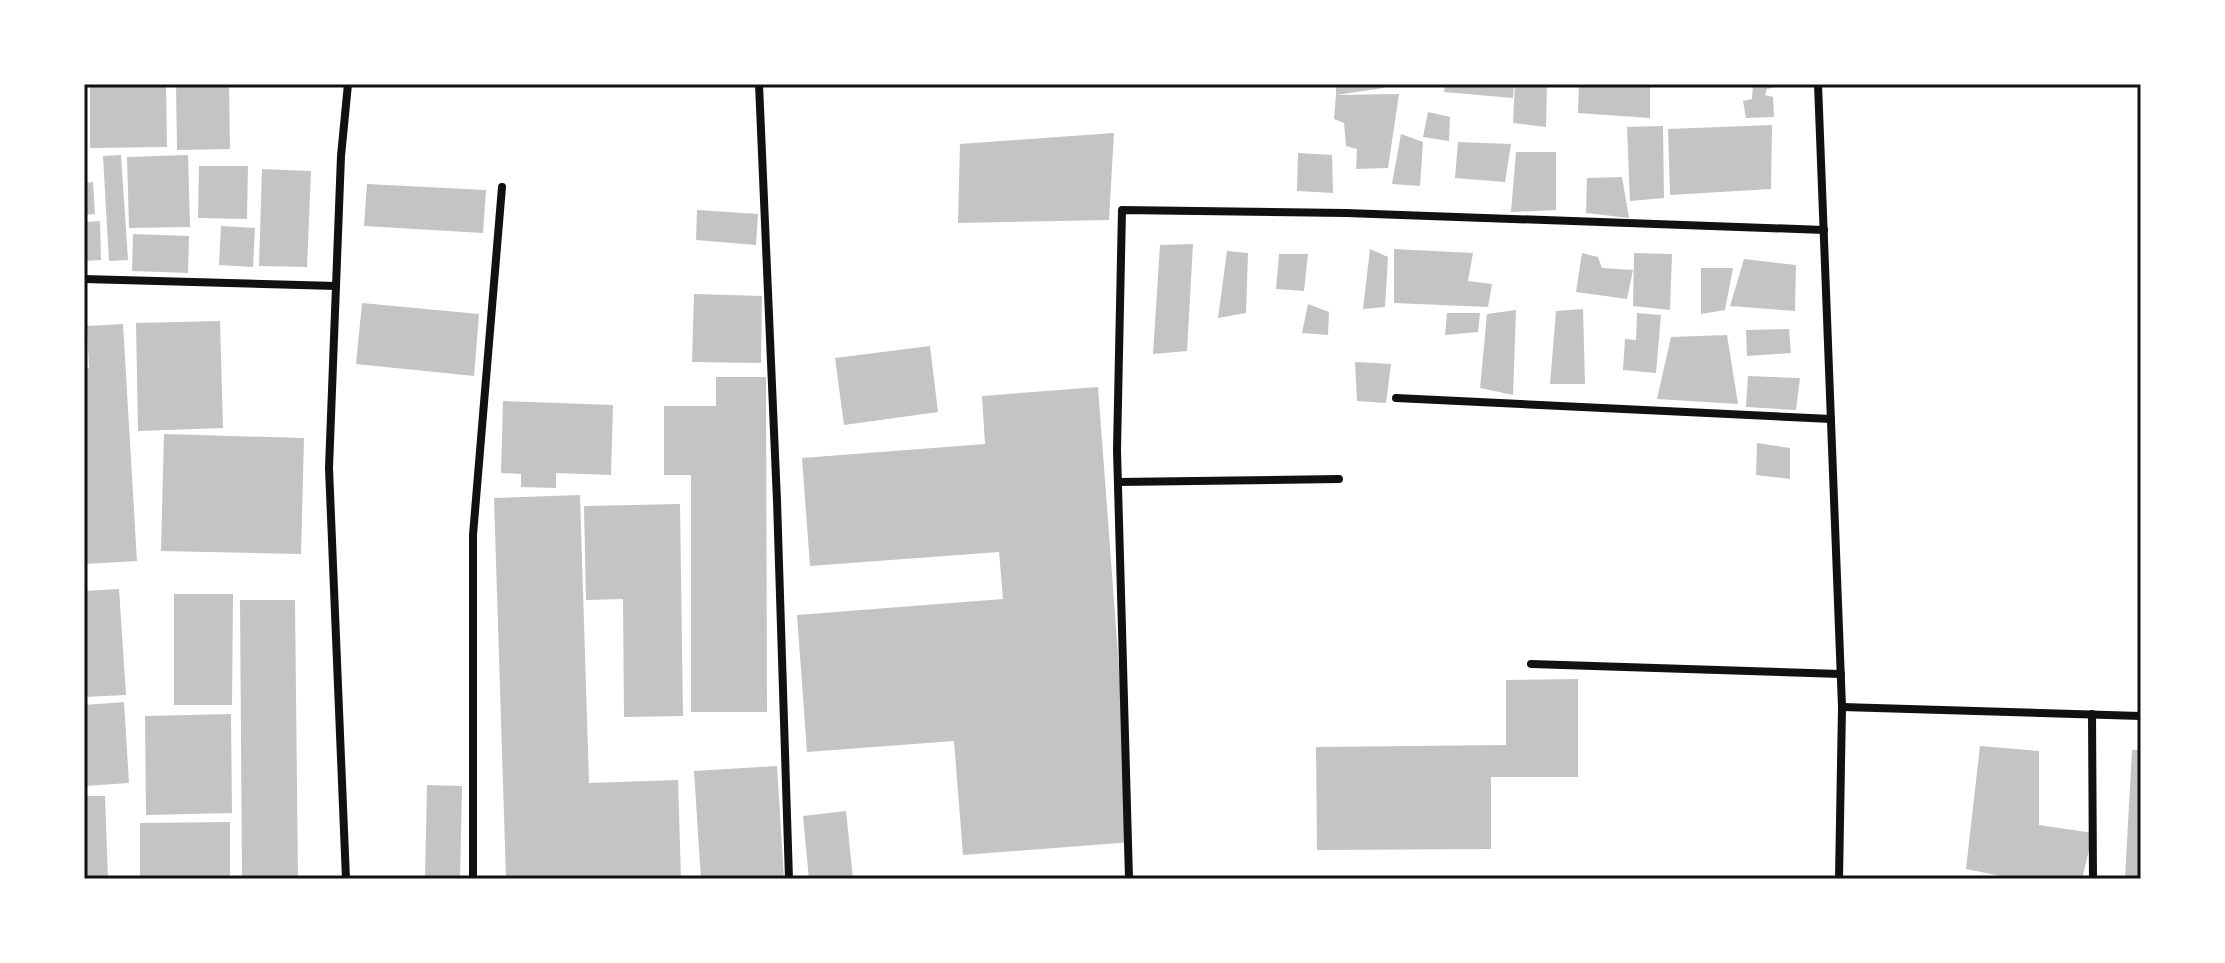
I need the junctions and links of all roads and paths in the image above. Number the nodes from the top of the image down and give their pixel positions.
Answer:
1 (348, 84) edge
2 (759, 84) edge
3 (1818, 84) edge
4 (502, 187) dead end
5 (1824, 230) junction
6 (84, 279) edge
7 (336, 286) junction
8 (1396, 398) dead end
9 (1831, 419) junction
10 (1339, 479) dead end
11 (1118, 482) junction
12 (1531, 664) dead end
13 (1841, 674) junction
14 (1842, 707) junction
15 (2092, 714) junction
16 (2141, 716) edge
17 (346, 879) edge
18 (473, 879) edge
19 (789, 879) edge
20 (1129, 879) edge
21 (1839, 879) edge
22 (2093, 879) edge

1 - 7 street
2 - 19 street
3 - 5 street
4 - 18 street
5 - 9 street
5 - 11 street
6 - 7 street
7 - 17 street
8 - 9 street
9 - 13 street
10 - 11 street
11 - 20 street
12 - 13 street
13 - 14 street
14 - 15 street
14 - 21 street
15 - 16 street
15 - 22 street

